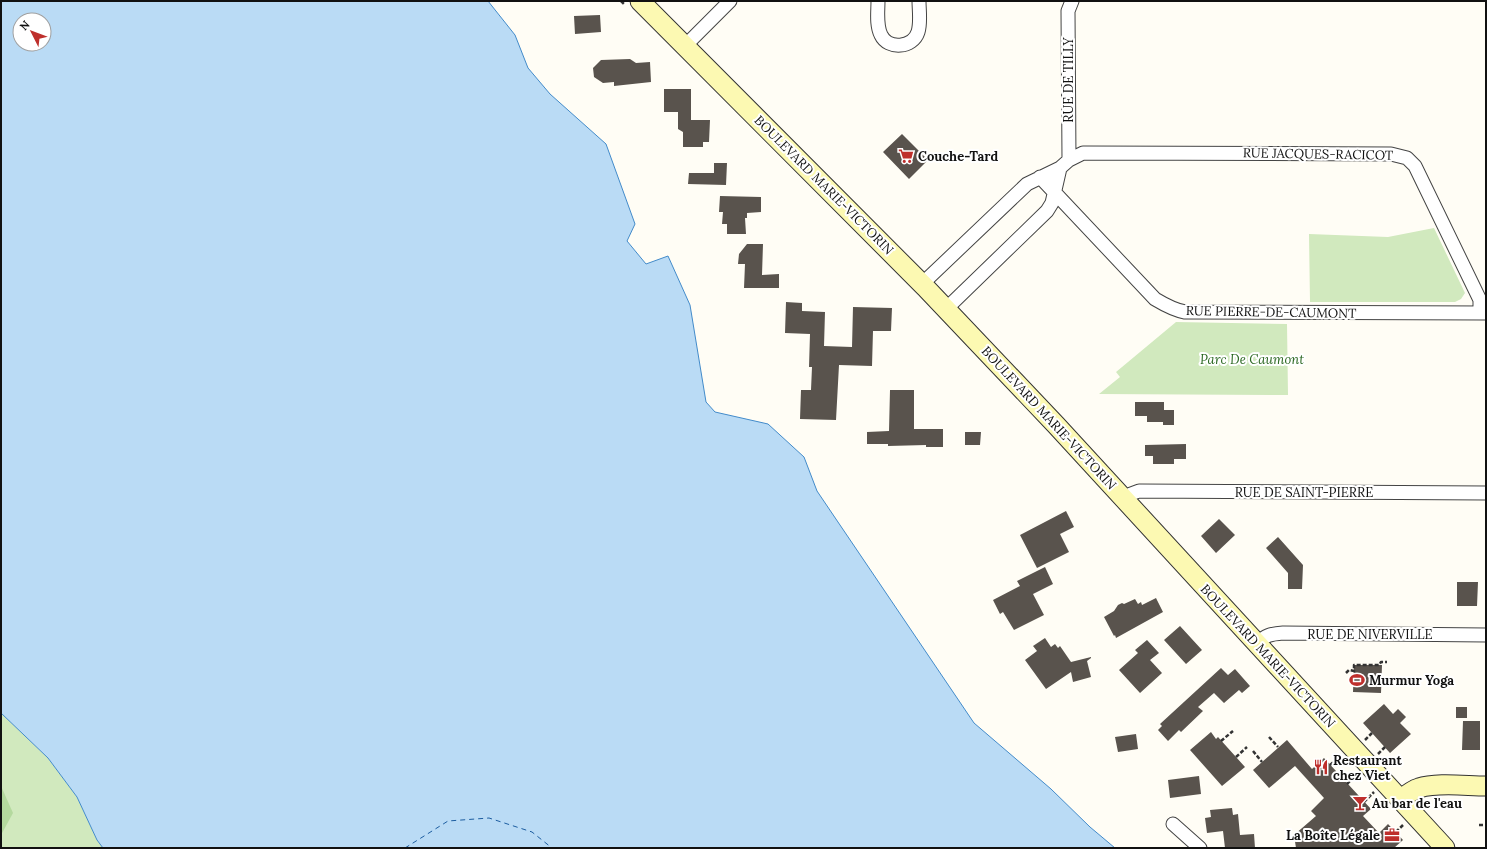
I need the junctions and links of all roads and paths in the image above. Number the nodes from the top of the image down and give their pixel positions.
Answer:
1 (640, 1) edge
2 (730, 1) edge
3 (878, 1) edge
4 (919, 1) edge
5 (1072, 1) edge
6 (685, 46) junction
7 (1064, 164) junction
8 (1040, 177) junction
9 (1055, 192) junction
10 (922, 284) junction
11 (946, 309) junction
12 (1483, 313) edge
13 (1486, 493) edge
14 (1124, 500) junction
15 (1486, 635) edge
16 (1256, 644) junction
17 (1387, 662) dead end
18 (1346, 672) dead end
19 (1233, 731) dead end
20 (1372, 733) dead end
21 (1269, 737) dead end
22 (1221, 741) dead end
23 (1363, 742) dead end
24 (1247, 747) dead end
25 (1278, 747) dead end
26 (1385, 747) dead end
27 (1253, 751) dead end
28 (1341, 755) dead end
29 (1375, 756) dead end
30 (1236, 757) dead end
31 (1262, 762) dead end
32 (1330, 765) dead end
33 (1358, 773) dead end
34 (1347, 784) dead end
35 (1486, 786) edge
36 (1375, 791) dead end
37 (1400, 800) junction
38 (1364, 802) dead end
39 (1173, 824) dead end
40 (1403, 825) dead end
41 (1479, 825) dead end
42 (1486, 825) edge
43 (1396, 832) dead end
44 (1200, 848) edge
45 (1445, 848) edge

1 - 6 street, BOULEVARD MARIE-VICTORIN
2 - 6 street
3 - 4 street
5 - 7 street, RUE DE TILLY
6 - 10 street, BOULEVARD MARIE-VICTORIN
7 - 8 street, RUE JACQUES-RACICOT
7 - 9 street
7 - 12 street, RUE JACQUES-RACICOT
8 - 9 street, RUE PIERRE-DE-CAUMONT
8 - 10 street, RUE JACQUES-RACICOT
9 - 11 street
9 - 12 street, RUE PIERRE-DE-CAUMONT
10 - 11 street, BOULEVARD MARIE-VICTORIN
11 - 14 street, BOULEVARD MARIE-VICTORIN
13 - 14 street, RUE DE SAINT-PIERRE
14 - 16 street, BOULEVARD MARIE-VICTORIN
15 - 16 street, RUE DE NIVERVILLE
16 - 37 street, BOULEVARD MARIE-VICTORIN
17 - 18 path
19 - 22 path
20 - 23 path
21 - 25 path
24 - 30 path
26 - 29 path
27 - 31 path
28 - 32 path
33 - 34 path
35 - 37 street
36 - 38 path
37 - 45 street, BOULEVARD MARIE-VICTORIN
39 - 44 street
40 - 43 path
41 - 42 path

